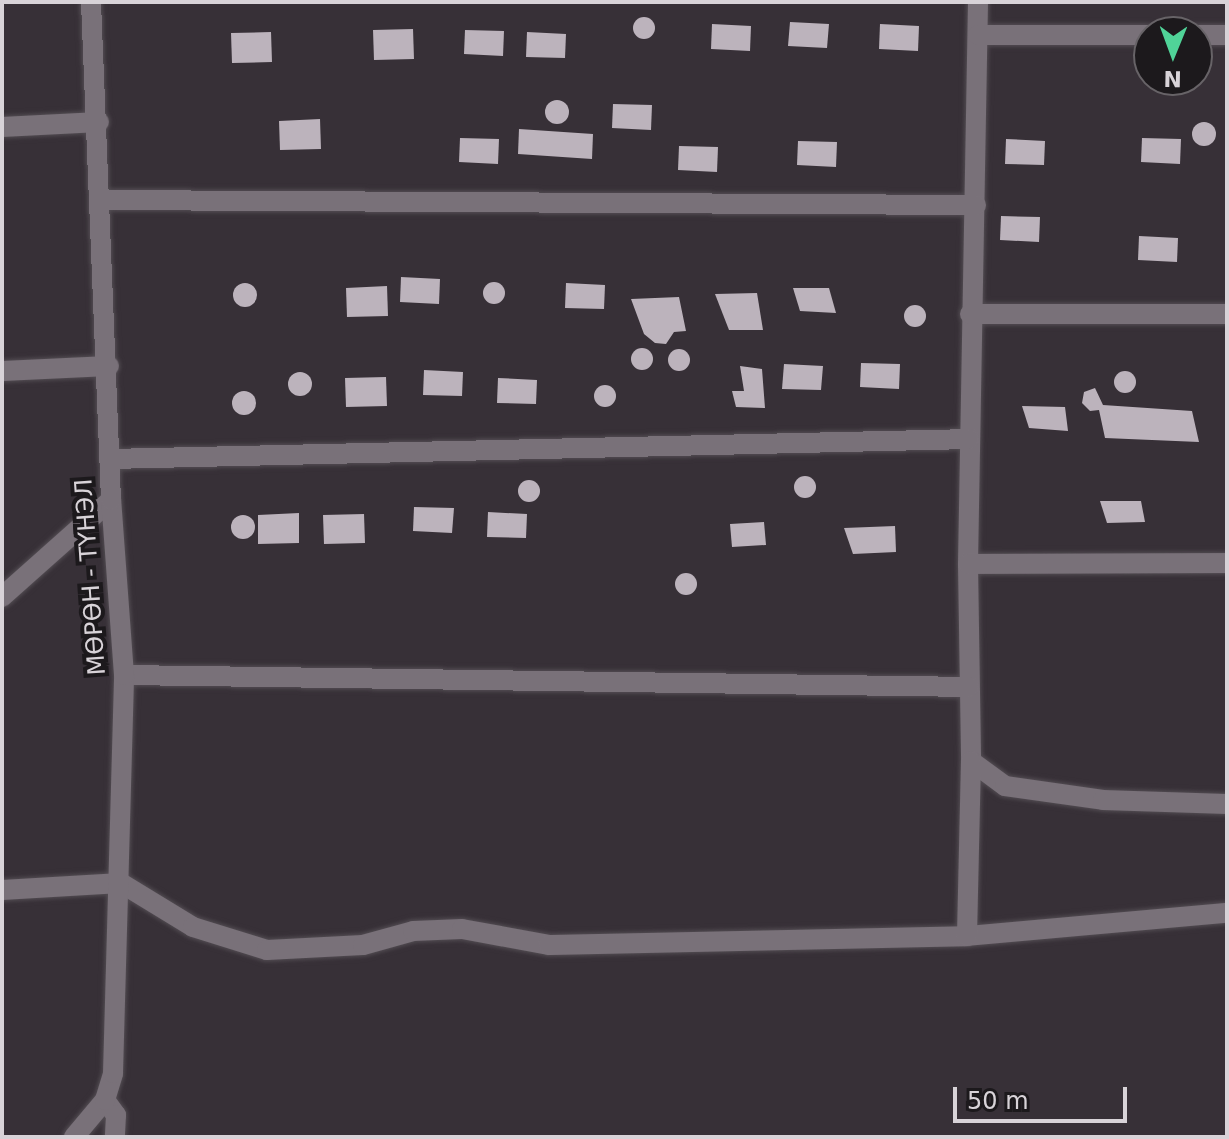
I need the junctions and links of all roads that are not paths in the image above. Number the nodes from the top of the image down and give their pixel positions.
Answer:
1 (91, 2) edge
2 (978, 2) edge
3 (978, 35) junction
4 (1133, 35) edge
5 (99, 122) junction
6 (2, 127) edge
7 (103, 200) junction
8 (976, 205) junction
9 (970, 314) junction
10 (1227, 314) edge
11 (109, 366) junction
12 (2, 371) edge
13 (969, 439) junction
14 (110, 459) junction
15 (111, 500) junction
16 (1227, 563) edge
17 (968, 564) junction
18 (2, 597) edge
19 (124, 675) junction
20 (969, 687) junction
21 (971, 761) junction
22 (1227, 804) edge
23 (121, 883) junction
24 (2, 890) edge
25 (1227, 913) edge
26 (967, 936) junction
27 (105, 1100) junction
28 (74, 1137) edge
29 (115, 1137) edge

1 - 5 street, МӨРӨН - ТҮНЭЛ
2 - 3 street
3 - 4 street
3 - 8 street
5 - 6 street
5 - 7 street, МӨРӨН - ТҮНЭЛ
7 - 8 street
7 - 11 street, МӨРӨН - ТҮНЭЛ
8 - 9 street
9 - 10 street
9 - 13 street
11 - 12 street
11 - 14 street, МӨРӨН - ТҮНЭЛ
13 - 14 street
13 - 17 street
14 - 15 street, МӨРӨН - ТҮНЭЛ
15 - 18 street
15 - 19 street, МӨРӨН - ТҮНЭЛ
16 - 17 street
17 - 20 street
19 - 20 street
19 - 23 street, МӨРӨН - ТҮНЭЛ
20 - 21 street
21 - 22 street
21 - 26 street
23 - 24 street
23 - 26 street
23 - 27 street, МӨРӨН - ТҮНЭЛ
25 - 26 street
27 - 28 street, МӨРӨН - ТҮНЭЛ
27 - 29 street

